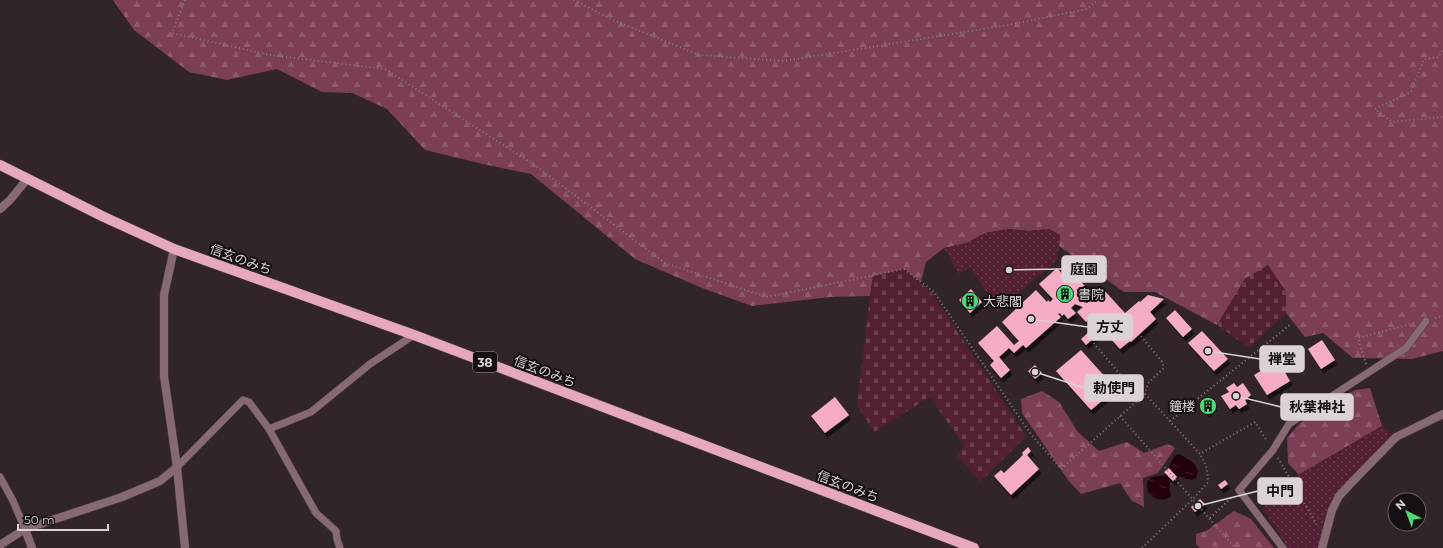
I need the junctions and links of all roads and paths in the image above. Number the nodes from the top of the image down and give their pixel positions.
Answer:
1 (185, 0) edge
2 (574, 0) edge
3 (1097, 0) edge
4 (1443, 51) edge
5 (1443, 117) edge
6 (0, 165) edge
7 (28, 178) junction
8 (0, 209) edge
9 (174, 249) junction
10 (1443, 316) edge
11 (1426, 320) junction
12 (1291, 324) dead end
13 (414, 335) junction
14 (1140, 335) dead end
15 (1091, 340) dead end
16 (1368, 373) junction
17 (1145, 394) junction
18 (1140, 398) junction
19 (1443, 414) edge
20 (1120, 416) junction
21 (1170, 422) junction
22 (268, 429) junction
23 (1273, 450) junction
24 (1200, 454) junction
25 (177, 467) junction
26 (0, 477) edge
27 (1239, 490) junction
28 (1193, 499) junction
29 (1210, 518) junction
30 (24, 529) junction
31 (1324, 537) junction
32 (0, 545) edge
33 (32, 548) edge
34 (185, 548) edge
35 (340, 548) edge
36 (974, 548) edge
37 (1142, 548) edge
38 (1235, 548) edge
39 (1283, 548) edge
40 (1322, 548) edge

1 - 20 path
2 - 3 path
4 - 5 path
6 - 7 main road, 信玄のみち / 38
7 - 8 street
7 - 9 main road, 信玄のみち / 38
9 - 13 main road, 信玄のみち / 38
9 - 25 street
10 - 11 path
11 - 16 lane
11 - 16 path
12 - 21 path
13 - 22 lane
13 - 36 main road, 信玄のみち / 38
14 - 17 path
15 - 18 path
16 - 23 lane
17 - 18 path
17 - 21 path
18 - 20 path
19 - 31 street
20 - 28 path
21 - 24 path
22 - 25 lane
22 - 35 lane
23 - 24 path
23 - 27 lane
23 - 31 path
24 - 28 path
25 - 30 street
25 - 34 street
26 - 30 lane
27 - 29 path
27 - 39 lane
28 - 29 path
28 - 37 path
29 - 38 path
30 - 32 street
30 - 33 street
31 - 40 street

